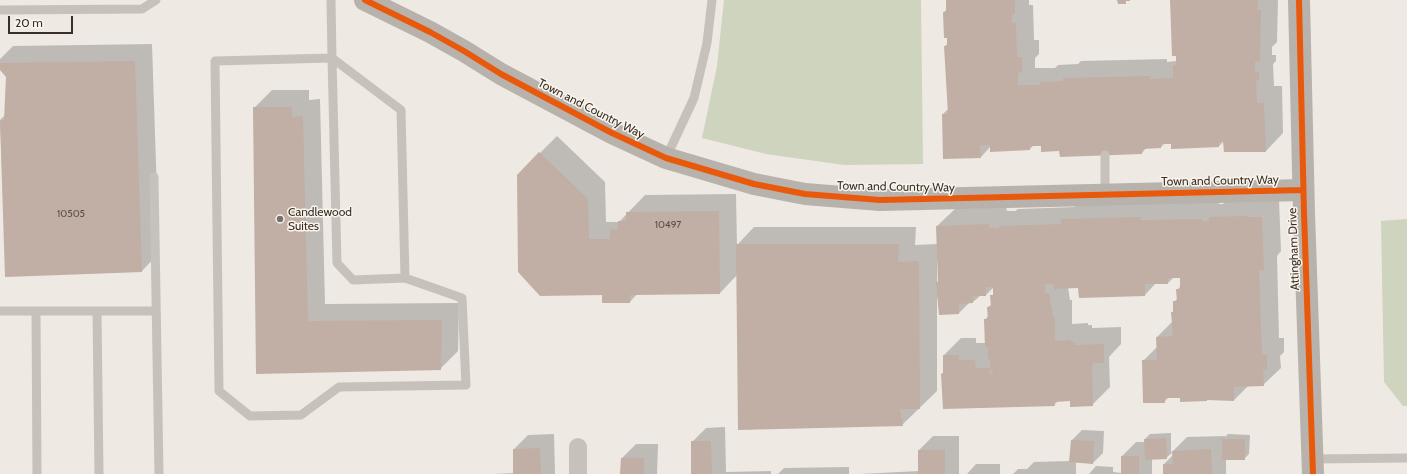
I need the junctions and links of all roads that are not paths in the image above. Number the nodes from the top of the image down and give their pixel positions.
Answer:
1 (156, 0) edge
2 (331, 0) edge
3 (365, 0) edge
4 (712, 0) edge
5 (1299, 0) edge
6 (0, 10) edge
7 (332, 58) junction
8 (1105, 156) dead end
9 (666, 158) junction
10 (154, 177) dead end
11 (1303, 190) junction
12 (1105, 195) junction
13 (405, 278) junction
14 (0, 311) edge
15 (36, 311) junction
16 (97, 311) junction
17 (155, 311) junction
18 (578, 448) dead end
19 (1407, 458) edge
20 (1313, 467) edge
21 (37, 474) edge
22 (99, 474) edge
23 (159, 474) edge
24 (578, 474) edge

1 - 6 lane
2 - 7 lane
3 - 9 street, Town and Country Way
4 - 9 lane
5 - 11 street, Attingham Drive
7 - 13 lane
7 - 13 lane
7 - 13 lane
8 - 12 lane
9 - 12 street, Town and Country Way
10 - 17 lane
11 - 12 street, Town and Country Way
11 - 20 street, Attingham Drive
14 - 15 lane
15 - 16 lane
15 - 21 lane
16 - 17 lane
16 - 22 lane
17 - 23 lane
18 - 24 street
19 - 20 lane

